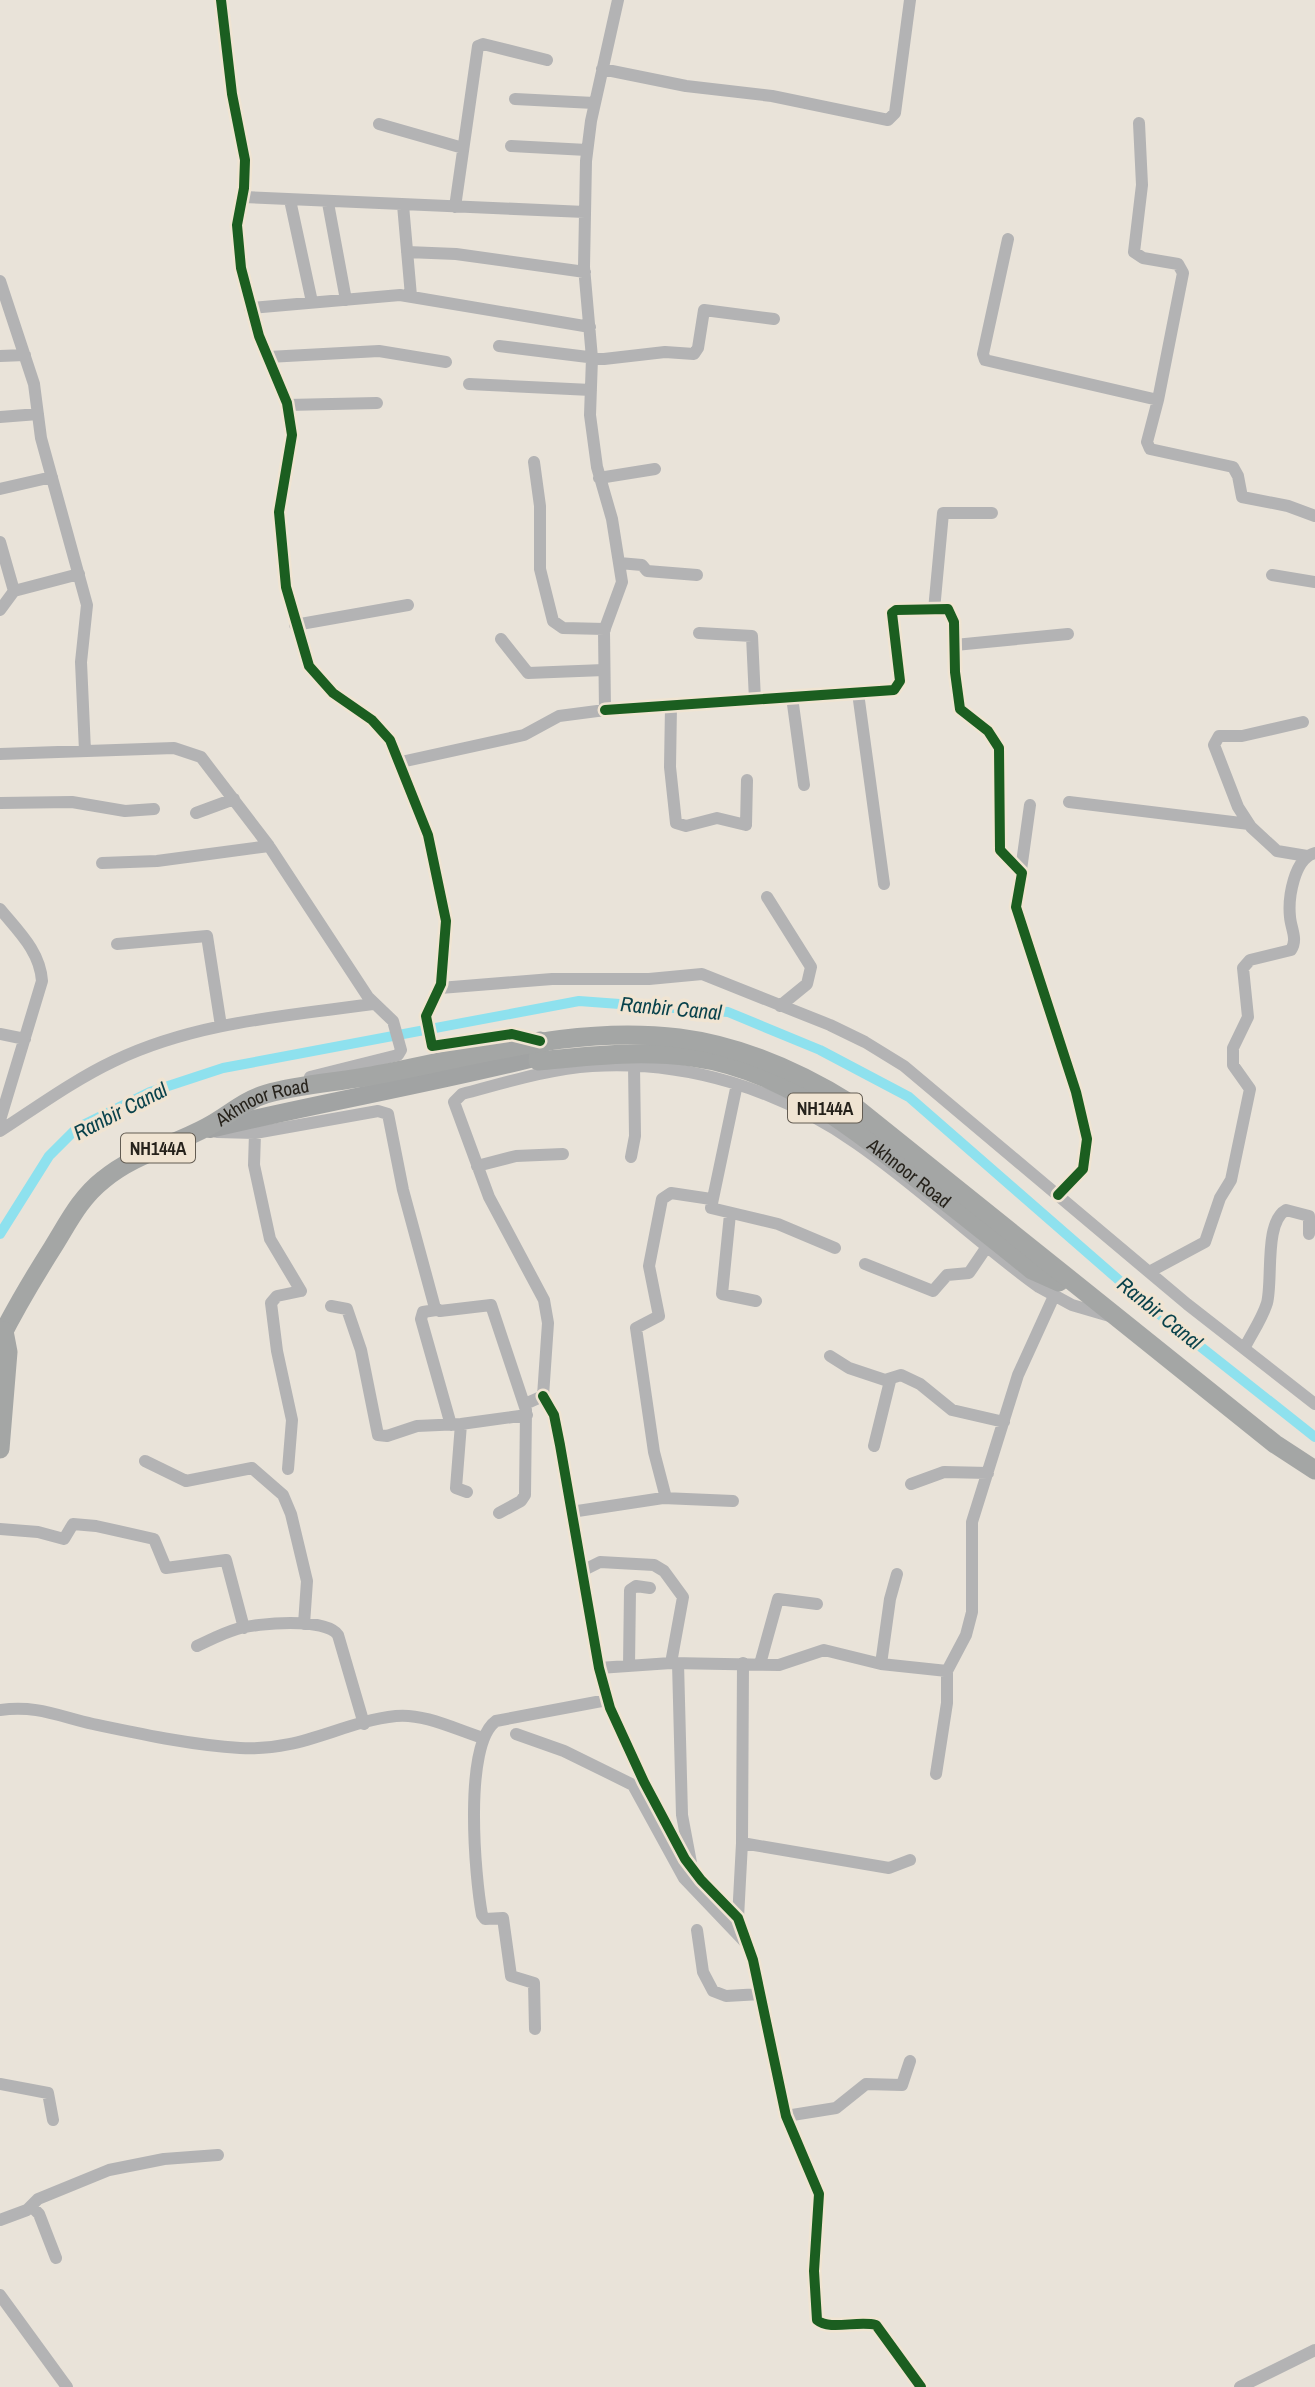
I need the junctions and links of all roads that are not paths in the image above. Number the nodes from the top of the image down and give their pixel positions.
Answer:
1 (221, 0) edge
2 (618, 0) edge
3 (910, 0) edge
4 (548, 60) dead end
5 (602, 69) junction
6 (515, 99) dead end
7 (594, 103) junction
8 (1139, 123) dead end
9 (379, 124) dead end
10 (511, 146) dead end
11 (463, 148) junction
12 (587, 150) junction
13 (243, 197) junction
14 (290, 200) junction
15 (328, 202) junction
16 (403, 205) junction
17 (455, 207) junction
18 (585, 212) junction
19 (1008, 239) dead end
20 (407, 252) junction
21 (585, 272) junction
22 (0, 281) edge
23 (411, 296) junction
24 (346, 300) junction
25 (312, 302) junction
26 (250, 308) junction
27 (774, 319) dead end
28 (590, 327) junction
29 (499, 346) dead end
30 (25, 355) junction
31 (0, 356) edge
32 (268, 358) junction
33 (592, 358) junction
34 (446, 362) dead end
35 (469, 384) dead end
36 (590, 390) junction
37 (1158, 400) junction
38 (377, 403) dead end
39 (287, 405) junction
40 (38, 414) junction
41 (0, 417) edge
42 (534, 462) dead end
43 (655, 468) dead end
44 (52, 477) junction
45 (599, 478) junction
46 (0, 489) edge
47 (992, 513) dead end
48 (1315, 516) edge
49 (0, 542) edge
50 (619, 563) junction
51 (79, 573) junction
52 (697, 575) dead end
53 (1272, 575) dead end
54 (1315, 582) edge
55 (14, 591) junction
56 (408, 605) dead end
57 (0, 610) edge
58 (934, 610) junction
59 (295, 625) junction
60 (604, 628) junction
61 (699, 634) dead end
62 (1068, 634) dead end
63 (501, 639) dead end
64 (955, 645) junction
65 (604, 670) junction
66 (858, 693) junction
67 (792, 697) junction
68 (755, 700) junction
69 (671, 705) junction
70 (605, 710) junction
71 (1303, 722) dead end
72 (85, 751) junction
73 (0, 754) edge
74 (401, 762) junction
75 (747, 780) dead end
76 (804, 785) dead end
77 (234, 799) junction
78 (1069, 802) dead end
79 (0, 803) edge
80 (1030, 805) dead end
81 (153, 810) dead end
82 (196, 813) dead end
83 (1249, 824) junction
84 (269, 846) junction
85 (1311, 854) edge
86 (102, 863) dead end
87 (1021, 870) junction
88 (884, 884) dead end
89 (768, 897) dead end
90 (0, 909) edge
91 (117, 944) dead end
92 (440, 988) junction
93 (373, 1004) junction
94 (780, 1006) junction
95 (220, 1026) junction
96 (0, 1034) edge
97 (25, 1039) junction
98 (539, 1049) junction
99 (634, 1066) junction
100 (737, 1084) junction
101 (278, 1091) junction
102 (0, 1120) edge
103 (0, 1130) edge
104 (200, 1131) junction
105 (255, 1133) junction
106 (563, 1154) dead end
107 (631, 1157) dead end
108 (477, 1166) junction
109 (1058, 1195) junction
110 (711, 1199) junction
111 (730, 1214) junction
112 (1309, 1234) dead end
113 (835, 1248) dead end
114 (986, 1248) junction
115 (865, 1264) dead end
116 (1149, 1272) junction
117 (1054, 1296) junction
118 (756, 1301) dead end
119 (331, 1306) dead end
120 (436, 1310) junction
121 (1115, 1317) junction
122 (2, 1335) edge
123 (1245, 1348) junction
124 (830, 1356) dead end
125 (890, 1381) junction
126 (543, 1396) junction
127 (1315, 1404) edge
128 (526, 1410) junction
129 (1004, 1422) junction
130 (456, 1424) junction
131 (874, 1446) dead end
132 (0, 1449) edge
133 (145, 1461) dead end
134 (288, 1469) dead end
135 (1315, 1470) edge
136 (988, 1473) junction
137 (911, 1485) dead end
138 (467, 1492) dead end
139 (666, 1498) junction
140 (733, 1501) dead end
141 (571, 1512) junction
142 (499, 1513) dead end
143 (0, 1530) edge
144 (582, 1571) junction
145 (897, 1574) dead end
146 (650, 1588) dead end
147 (817, 1604) dead end
148 (304, 1623) junction
149 (244, 1628) junction
150 (197, 1646) dead end
151 (743, 1662) junction
152 (675, 1663) junction
153 (760, 1664) junction
154 (881, 1664) junction
155 (629, 1666) junction
156 (599, 1668) junction
157 (947, 1671) junction
158 (607, 1700) junction
159 (0, 1710) edge
160 (365, 1724) junction
161 (516, 1734) dead end
162 (483, 1738) junction
163 (936, 1774) dead end
164 (742, 1843) junction
165 (910, 1860) dead end
166 (692, 1869) junction
167 (738, 1918) junction
168 (697, 1930) dead end
169 (747, 1944) junction
170 (761, 1994) junction
171 (535, 2029) dead end
172 (910, 2061) dead end
173 (0, 2084) edge
174 (786, 2116) junction
175 (53, 2120) dead end
176 (218, 2155) dead end
177 (32, 2207) junction
178 (0, 2220) edge
179 (56, 2259) dead end
180 (0, 2295) edge
181 (1315, 2350) edge
182 (67, 2387) edge
183 (921, 2387) edge
184 (1240, 2387) edge

1 - 13 street
2 - 5 street
3 - 5 street
4 - 11 street
5 - 7 street
6 - 7 street
7 - 12 street
8 - 37 street
9 - 11 street
10 - 12 street
11 - 17 street
12 - 18 street
13 - 14 street
13 - 26 street
14 - 15 street
14 - 25 street
15 - 16 street
15 - 24 street
16 - 17 street
16 - 20 street
17 - 18 street
18 - 21 street
19 - 37 street
20 - 21 street
20 - 23 street
21 - 28 street
22 - 30 street
23 - 24 street
23 - 28 street
24 - 25 street
25 - 26 street
26 - 32 street
27 - 33 street
28 - 33 street
29 - 33 street
30 - 31 street
30 - 40 street
32 - 34 street
32 - 39 street
33 - 36 street
35 - 36 street
36 - 45 street
37 - 48 street
38 - 39 street
39 - 59 street
40 - 41 street
40 - 44 street
42 - 60 street
43 - 45 street
44 - 46 street
44 - 51 street
45 - 50 street
47 - 58 street
49 - 55 street
50 - 52 street
50 - 60 street
51 - 55 street
51 - 72 street
53 - 54 street
55 - 57 street
56 - 59 street
58 - 64 street
58 - 66 street
59 - 74 street
60 - 65 street
61 - 68 street
62 - 64 street
63 - 65 street
64 - 87 street
65 - 70 street
66 - 67 street
66 - 88 street
67 - 68 street
67 - 76 street
68 - 69 street
69 - 70 street
69 - 75 street
70 - 74 street
71 - 83 street
72 - 73 street
72 - 77 street
74 - 92 street
77 - 82 street
77 - 84 street
78 - 83 street
79 - 81 street
80 - 87 street
83 - 85 street
84 - 86 street
84 - 93 street
85 - 116 street
87 - 109 street
89 - 94 street
90 - 97 street
91 - 95 street
92 - 94 street
92 - 98 street
93 - 95 street
93 - 101 street
94 - 109 street
95 - 103 street
96 - 97 street
97 - 102 street
98 - 101 highway, Akhnoor Road / NH144A
98 - 104 main road
98 - 121 highway, Akhnoor Road / NH144A
99 - 100 street
99 - 107 street
99 - 108 street
100 - 110 street
100 - 114 street
101 - 104 highway, Akhnoor Road / NH144A
104 - 105 street
104 - 122 highway, Akhnoor Road / NH144A
105 - 120 street
105 - 134 street
106 - 108 street
108 - 126 street
109 - 116 street
110 - 111 street
110 - 139 street
111 - 113 street
111 - 118 street
112 - 123 street
114 - 115 street
114 - 117 street
116 - 123 street
117 - 121 street
117 - 129 street
119 - 130 street
120 - 128 street
120 - 130 street
121 - 135 highway, Akhnoor Road / NH144A
122 - 132 highway
123 - 127 street
124 - 125 street
125 - 129 street
125 - 131 street
126 - 128 street
126 - 141 street
128 - 130 street
128 - 142 street
129 - 136 street
130 - 138 street
133 - 148 street
136 - 137 street
136 - 157 street
139 - 140 street
139 - 141 street
141 - 144 street
143 - 149 street
144 - 152 street
144 - 156 street
145 - 154 street
146 - 155 street
147 - 153 street
148 - 149 street
148 - 160 street
149 - 150 street
151 - 152 street
151 - 153 street
151 - 164 street
152 - 155 street
152 - 166 street
153 - 154 street
154 - 157 street
155 - 156 street
156 - 158 street
157 - 163 street
158 - 162 street
158 - 166 street
159 - 160 street
160 - 162 street
161 - 169 street
162 - 171 street
164 - 165 street
164 - 167 street
166 - 167 street
167 - 169 street
168 - 170 street
169 - 170 street
170 - 174 street
172 - 174 street
173 - 175 street
174 - 183 street
176 - 177 street
177 - 178 street
177 - 179 street
180 - 182 street
181 - 184 street

